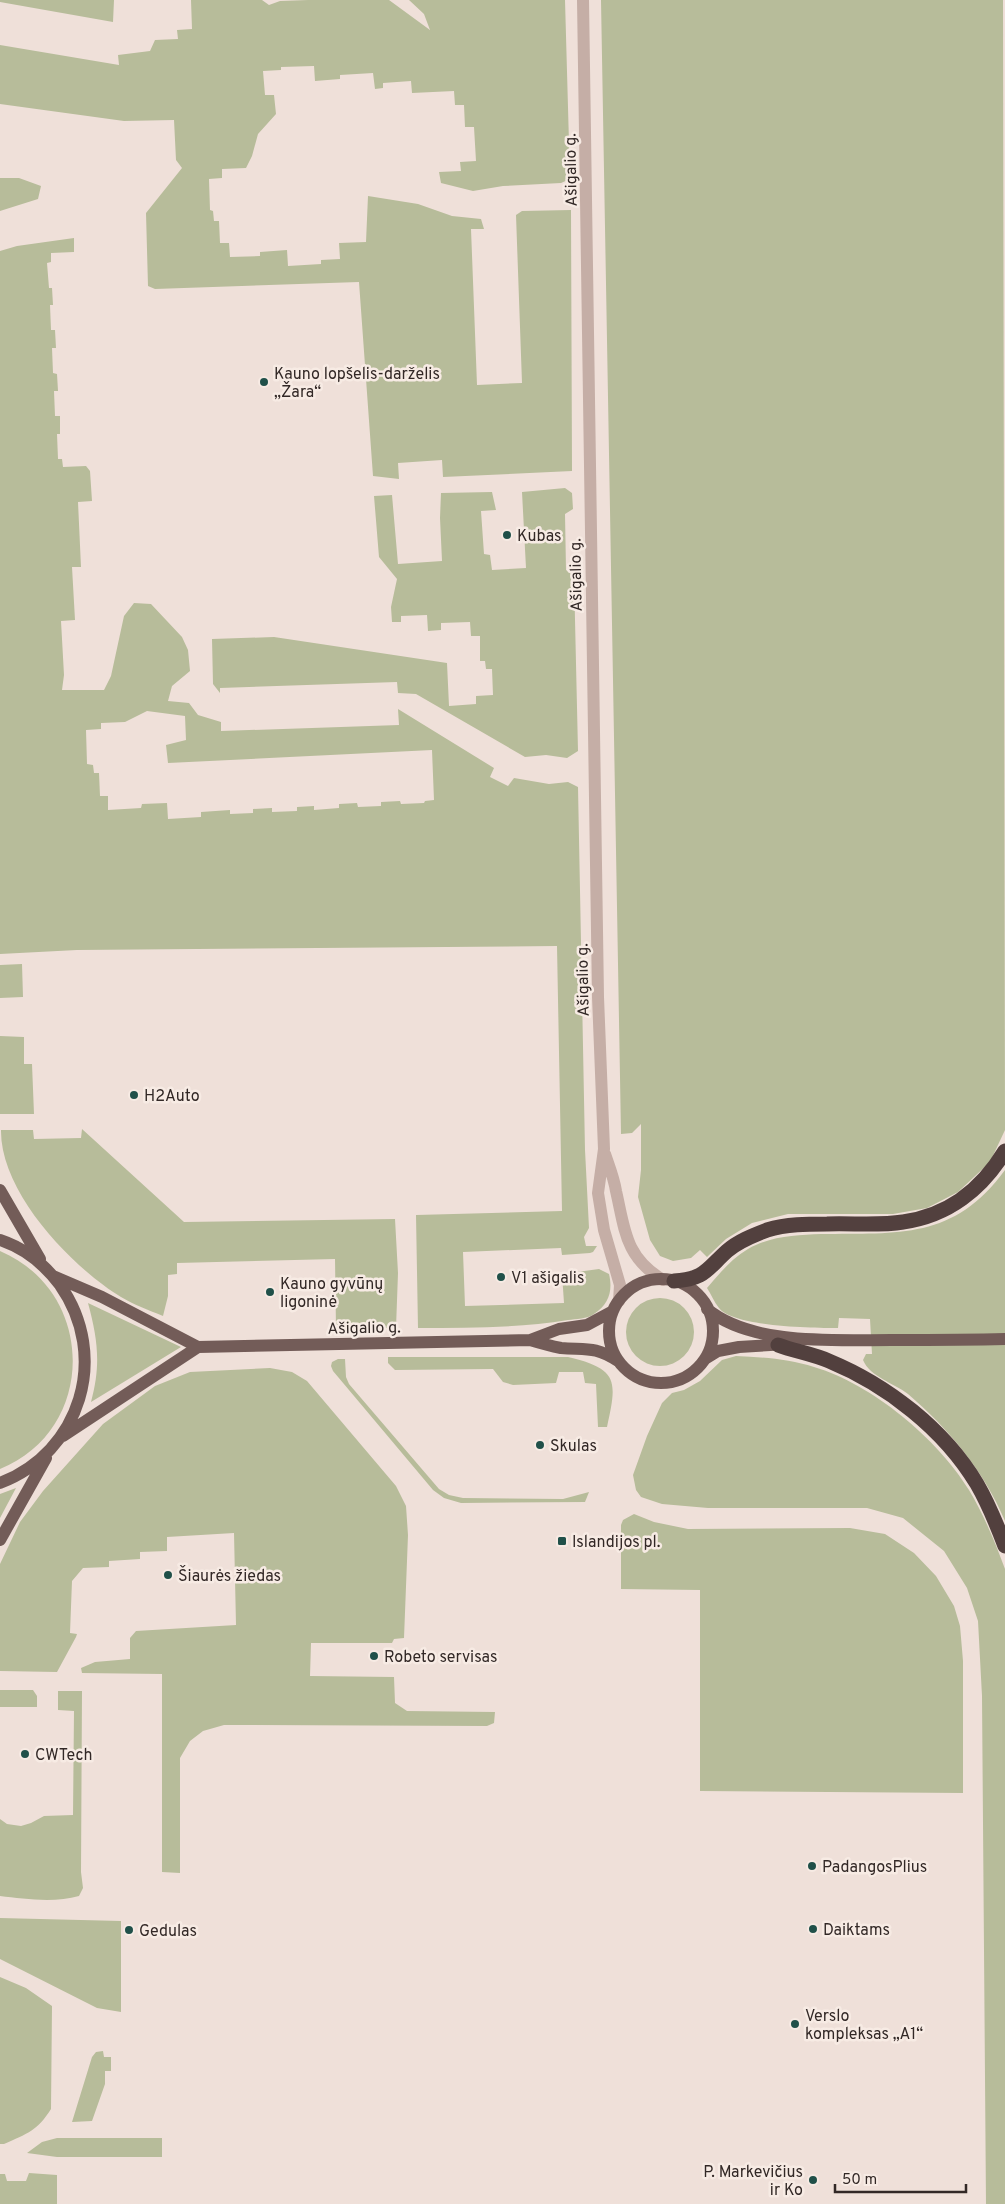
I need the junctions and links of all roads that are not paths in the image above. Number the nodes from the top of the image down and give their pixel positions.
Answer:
1 (583, 0) edge
2 (604, 1149) junction
3 (1005, 1151) edge
4 (0, 1190) edge
5 (0, 1240) edge
6 (44, 1266) junction
7 (54, 1276) junction
8 (668, 1280) junction
9 (616, 1306) junction
10 (708, 1309) junction
11 (1005, 1339) edge
12 (530, 1340) junction
13 (806, 1340) junction
14 (778, 1346) junction
15 (198, 1347) junction
16 (704, 1360) junction
17 (618, 1361) junction
18 (61, 1437) junction
19 (48, 1454) junction
20 (0, 1483) edge
21 (0, 1540) edge
22 (1005, 1546) edge

1 - 2 street, Ašigalio g.
2 - 8 street, Ašigalio g.
2 - 9 street, Ašigalio g.
3 - 8 highway
4 - 6 main road
5 - 6 main road
6 - 7 main road
7 - 15 main road, Ašigalio g.
7 - 18 main road
8 - 9 main road
8 - 10 main road
9 - 12 main road, Ašigalio g.
9 - 17 main road
10 - 13 main road
10 - 16 main road
11 - 13 main road
12 - 15 main road, Ašigalio g.
12 - 17 main road, Ašigalio g.
13 - 14 main road
14 - 16 main road
14 - 22 highway
15 - 18 main road
16 - 17 main road
18 - 19 main road
19 - 20 main road
19 - 21 main road

